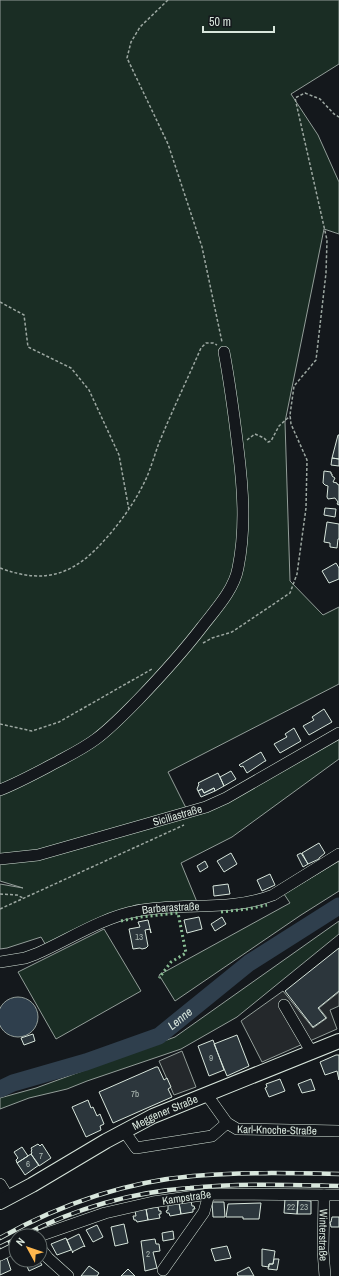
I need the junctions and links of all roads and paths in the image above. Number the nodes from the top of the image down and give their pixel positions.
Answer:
1 (168, 0) edge
2 (339, 117) edge
3 (0, 302) edge
4 (224, 352) junction
5 (290, 415) junction
6 (238, 448) junction
7 (128, 510) junction
8 (0, 568) edge
9 (200, 644) dead end
10 (152, 669) dead end
11 (0, 724) edge
12 (339, 733) edge
13 (0, 790) edge
14 (186, 823) dead end
15 (339, 854) edge
16 (0, 859) edge
17 (0, 894) edge
18 (23, 898) junction
19 (0, 909) edge
20 (0, 962) edge
21 (284, 1005) dead end
22 (339, 1041) edge
23 (312, 1053) junction
24 (207, 1095) junction
25 (227, 1123) junction
26 (124, 1131) junction
27 (339, 1131) edge
28 (0, 1184) edge
29 (209, 1194) junction
30 (324, 1195) junction
31 (339, 1195) edge
32 (4, 1200) edge
33 (48, 1233) edge
34 (48, 1258) edge
35 (163, 1270) dead end
36 (68, 1276) edge
37 (325, 1276) edge

1 - 4 path
2 - 5 path
3 - 7 path
4 - 6 street
4 - 7 path
5 - 6 path
5 - 9 path
6 - 13 street
7 - 8 path
10 - 11 path
12 - 16 street, Siciliastraße
14 - 18 path
15 - 20 street, Barbarastraße
17 - 18 path
18 - 19 path
21 - 23 street
22 - 23 main road, Meggener Straße
23 - 24 main road, Meggener Straße
24 - 25 street, Karl-Knoche-Straße
24 - 26 main road, Meggener Straße
25 - 26 street
25 - 27 street, Karl-Knoche-Straße
26 - 32 main road, Meggener Straße
28 - 32 street
29 - 30 street, Kampstraße
29 - 33 street, Kampstraße
29 - 35 street
30 - 31 street, Kampstraße
30 - 37 street, Winterstraße
34 - 36 street

